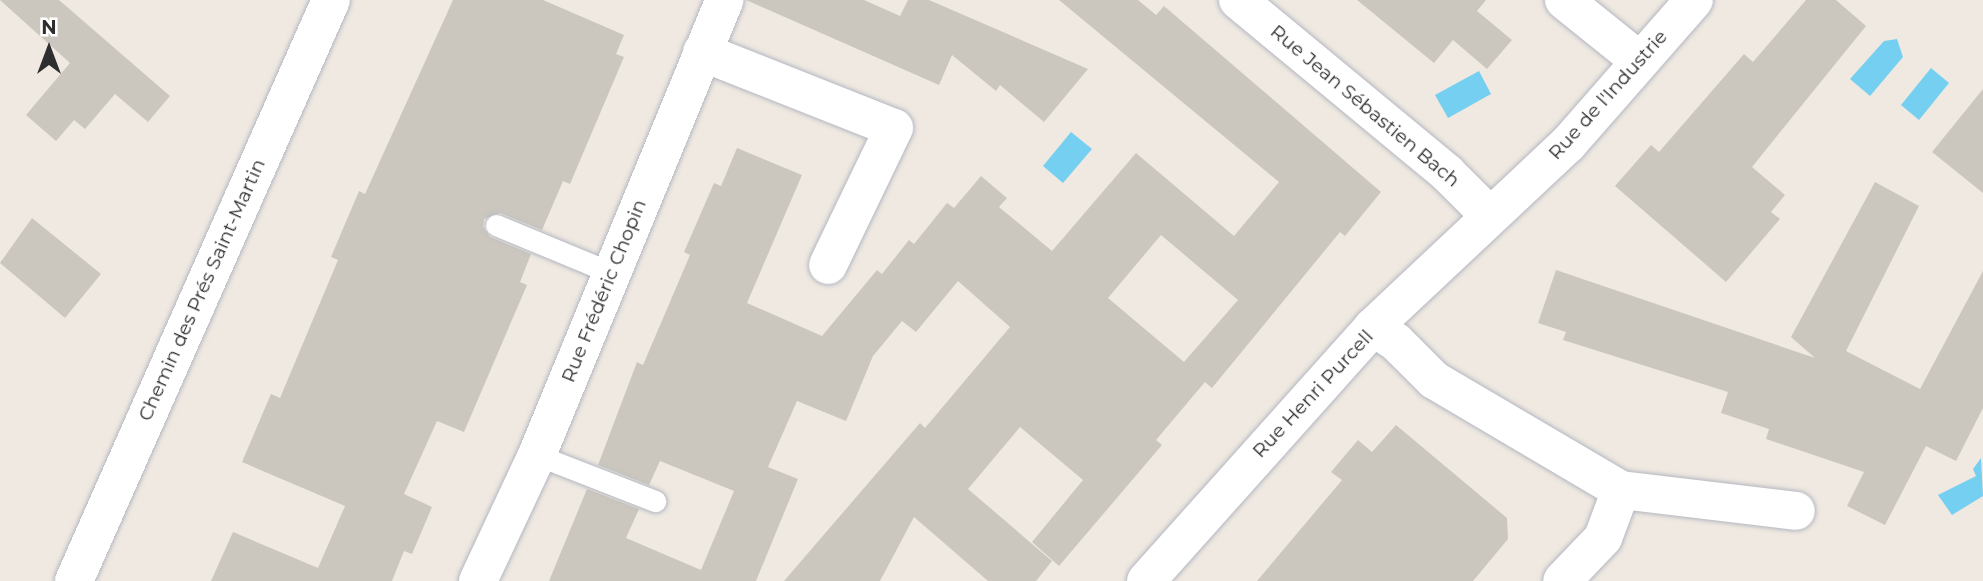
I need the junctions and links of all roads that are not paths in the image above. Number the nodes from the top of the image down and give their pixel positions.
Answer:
1 (331, 0) edge
2 (725, 0) edge
3 (1238, 0) edge
4 (1564, 0) edge
5 (1693, 0) edge
6 (702, 52) junction
7 (1640, 61) junction
8 (1489, 215) junction
9 (496, 225) dead end
10 (828, 265) dead end
11 (612, 273) junction
12 (1374, 327) junction
13 (537, 455) junction
14 (1621, 490) junction
15 (655, 501) dead end
16 (1796, 511) dead end
17 (74, 581) edge
18 (478, 581) edge
19 (1146, 581) edge
20 (1562, 581) edge

1 - 17 street, Chemin des Prés Saint-Martin
2 - 6 street, Rue Frédéric Chopin
3 - 8 street, Rue Jean Sébastien Bach
4 - 7 street
5 - 7 street, Rue de l'Industrie
6 - 10 street
6 - 11 street, Rue Frédéric Chopin
7 - 8 street, Rue de l'Industrie
8 - 12 street, Rue Henri Purcell
9 - 11 lane
11 - 13 street, Rue Frédéric Chopin
12 - 14 street
12 - 19 street, Rue Henri Purcell
13 - 15 lane
13 - 18 street, Rue Frédéric Chopin
14 - 16 street
14 - 20 street

